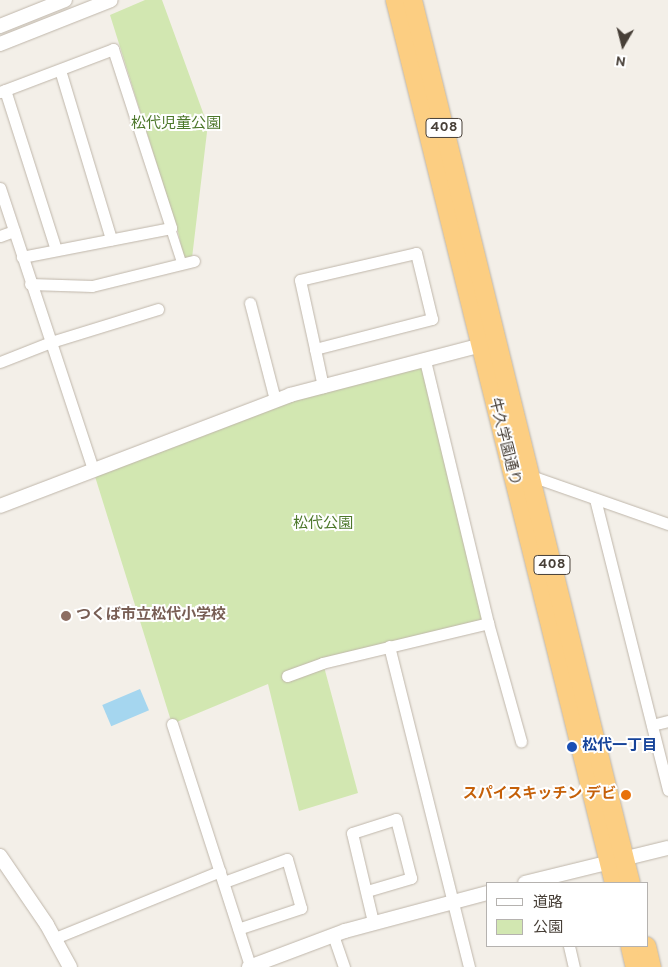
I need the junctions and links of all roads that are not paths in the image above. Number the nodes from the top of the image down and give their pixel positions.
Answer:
1 (65, 0) edge
2 (111, 0) edge
3 (395, 0) edge
4 (412, 0) edge
5 (0, 26) edge
6 (0, 44) edge
7 (60, 70) junction
8 (3, 91) edge
9 (0, 188) edge
10 (170, 228) junction
11 (14, 231) junction
12 (0, 236) edge
13 (111, 239) junction
14 (56, 250) junction
15 (22, 257) junction
16 (194, 261) dead end
17 (182, 264) junction
18 (30, 284) junction
19 (250, 303) dead end
20 (158, 309) dead end
21 (51, 342) junction
22 (488, 344) junction
23 (314, 349) junction
24 (425, 360) junction
25 (0, 362) edge
26 (323, 387) junction
27 (276, 400) junction
28 (93, 470) junction
29 (531, 476) junction
30 (595, 499) junction
31 (0, 506) edge
32 (668, 524) edge
33 (488, 623) junction
34 (389, 646) junction
35 (287, 676) dead end
36 (668, 721) edge
37 (172, 724) dead end
38 (652, 725) junction
39 (521, 741) dead end
40 (668, 790) edge
41 (668, 848) edge
42 (0, 856) edge
43 (616, 861) junction
44 (222, 876) junction
45 (553, 880) edge
46 (534, 882) edge
47 (614, 882) edge
48 (629, 882) edge
49 (367, 891) junction
50 (486, 893) edge
51 (452, 901) junction
52 (374, 922) junction
53 (238, 930) junction
54 (334, 935) junction
55 (55, 938) junction
56 (569, 947) edge
57 (630, 947) edge
58 (646, 947) edge
59 (70, 967) edge
60 (250, 967) edge
61 (344, 967) edge
62 (468, 967) edge
63 (574, 967) edge
64 (635, 967) edge
65 (651, 967) edge

1 - 5 street
2 - 6 street
3 - 22 highway, 牛久学園通り / 408
4 - 22 highway, 牛久学園通り / 408
7 - 8 street
7 - 10 street
7 - 13 street
8 - 14 street
9 - 11 street
10 - 13 street
10 - 17 street
11 - 12 street
11 - 15 street
13 - 14 street
14 - 15 street
15 - 18 street
16 - 17 street
17 - 18 street
18 - 21 street
19 - 27 street
20 - 21 street
21 - 25 street
21 - 28 street
22 - 24 street
22 - 29 highway, 牛久学園通り / 408
22 - 43 highway, 牛久学園通り / 408
23 - 23 street
23 - 26 street
24 - 26 street
24 - 33 street
26 - 27 street
27 - 28 street
28 - 31 street
29 - 30 street
29 - 43 highway, 牛久学園通り / 408
30 - 32 street
30 - 38 street
33 - 34 street
33 - 39 street
34 - 35 street
34 - 51 street
36 - 38 street
37 - 44 street
38 - 40 street
41 - 43 street
42 - 55 street
43 - 45 street
43 - 47 highway, 牛久学園通り / 408
43 - 48 highway, 牛久学園通り / 408
44 - 53 street
44 - 53 street
44 - 55 street
45 - 46 street
49 - 49 street
49 - 52 street
50 - 51 street
51 - 52 street
51 - 62 street
52 - 54 street
53 - 60 street
54 - 60 street
54 - 61 street
55 - 59 street
56 - 63 street
57 - 64 highway
58 - 65 highway

